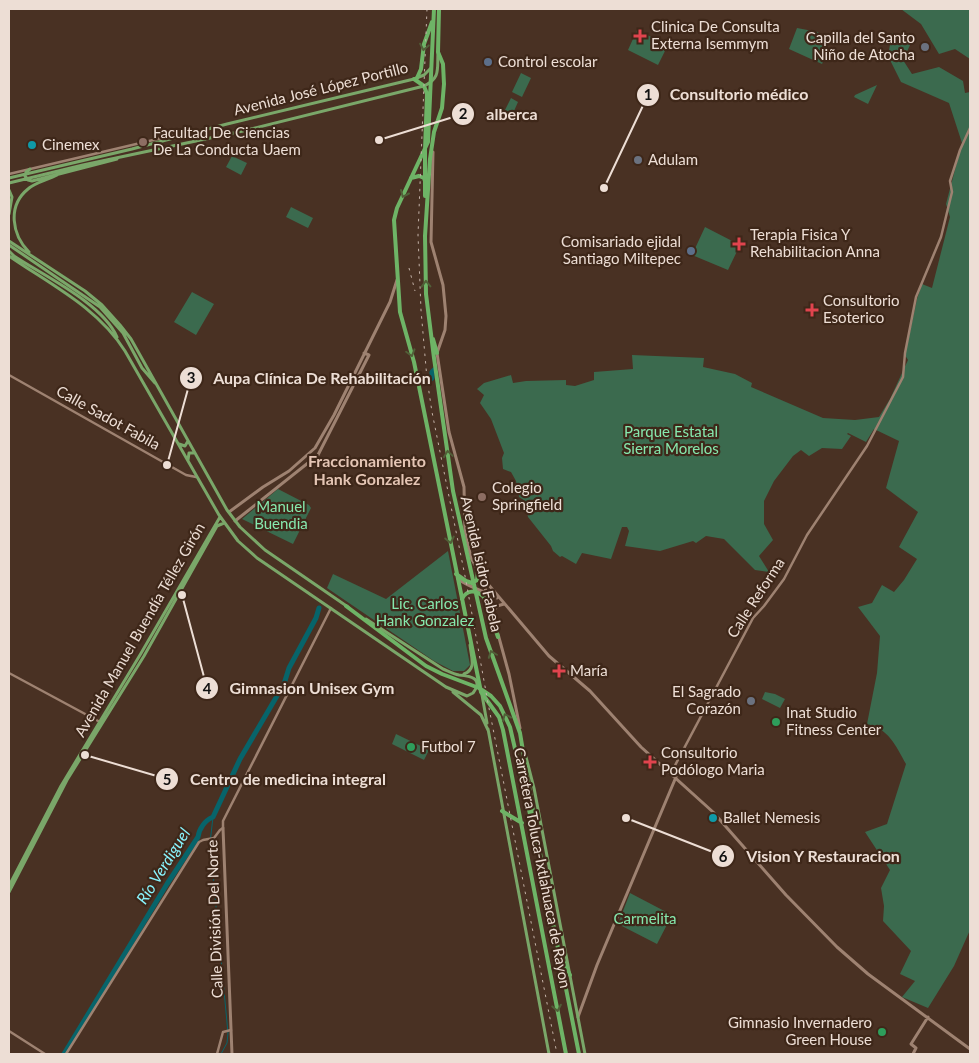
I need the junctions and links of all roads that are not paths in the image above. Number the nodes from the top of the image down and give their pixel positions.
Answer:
1 (434, 9) edge
2 (439, 9) edge
3 (433, 17) junction
4 (438, 52) junction
5 (432, 67) junction
6 (416, 78) junction
7 (431, 82) junction
8 (424, 86) junction
9 (326, 100) junction
10 (328, 109) junction
11 (970, 128) edge
12 (191, 133) junction
13 (433, 141) junction
14 (425, 150) junction
15 (121, 157) junction
16 (30, 169) junction
17 (57, 175) junction
18 (411, 178) junction
19 (9, 179) edge
20 (425, 181) junction
21 (9, 190) edge
22 (9, 214) edge
23 (426, 221) junction
24 (9, 243) edge
25 (9, 251) edge
26 (9, 256) edge
27 (35, 258) junction
28 (398, 276) junction
29 (390, 302) junction
30 (399, 305) junction
31 (431, 333) junction
32 (119, 342) junction
33 (364, 353) junction
34 (436, 353) junction
35 (9, 375) edge
36 (157, 385) junction
37 (188, 441) junction
38 (179, 444) junction
39 (196, 453) junction
40 (188, 460) junction
41 (196, 477) junction
42 (229, 512) junction
43 (220, 516) junction
44 (235, 521) junction
45 (224, 523) junction
46 (471, 558) junction
47 (469, 563) junction
48 (477, 569) junction
49 (457, 576) junction
50 (482, 577) junction
51 (474, 582) junction
52 (475, 590) junction
53 (487, 592) junction
54 (462, 599) junction
55 (500, 600) junction
56 (504, 604) junction
57 (346, 606) junction
58 (331, 608) junction
59 (492, 614) junction
60 (469, 635) junction
61 (498, 638) junction
62 (9, 673) edge
63 (464, 674) junction
64 (446, 686) junction
65 (481, 692) junction
66 (102, 723) junction
67 (488, 730) junction
68 (520, 733) junction
69 (526, 758) junction
70 (671, 773) junction
71 (676, 778) junction
72 (502, 812) junction
73 (522, 823) junction
74 (223, 828) junction
75 (542, 863) junction
76 (12, 880) edge
77 (9, 886) edge
78 (9, 892) edge
79 (558, 950) junction
80 (570, 975) junction
81 (578, 1017) junction
82 (928, 1017) junction
83 (9, 1031) edge
84 (227, 1031) junction
85 (970, 1049) edge
86 (45, 1054) edge
87 (66, 1054) edge
88 (217, 1054) edge
89 (232, 1054) edge
90 (549, 1054) edge
91 (566, 1054) edge
92 (579, 1054) edge
93 (585, 1054) edge
94 (913, 1054) edge

1 - 3 highway, Avenida Isidro Fabela
2 - 4 highway, Avenida Isidro Fabela
3 - 5 highway, Avenida Isidro Fabela
3 -> 6 highway
4 - 7 main road, Avenida José López Portillo
4 - 13 highway, Avenida Isidro Fabela
5 - 6 main road, Avenida José López Portillo
5 - 7 highway, Avenida Isidro Fabela
6 - 8 highway
6 - 9 main road, Avenida José López Portillo
7 - 8 main road, Avenida José López Portillo
7 - 14 highway, Avenida Isidro Fabela
8 - 10 main road, Avenida José López Portillo
8 - 14 highway
9 - 10 main road
9 - 12 main road, Avenida José López Portillo
10 - 15 main road, Avenida José López Portillo
11 - 70 street, Calle Reforma
12 - 16 street
12 - 19 main road, Avenida José López Portillo
13 - 23 highway, Avenida Isidro Fabela
13 - 34 main road
14 - 18 highway, Avenida Isidro Fabela
14 - 20 highway
15 - 17 main road
15 - 19 main road, Avenida José López Portillo
16 - 17 main road
16 - 19 street
17 - 27 main road
18 - 20 highway
18 -> 28 highway, Avenida Isidro Fabela
20 - 23 highway
21 - 22 main road
31 -> 23 highway, Avenida Isidro Fabela
24 - 27 main road
24 - 36 main road
25 - 32 main road
26 - 32 main road
27 - 36 main road
28 - 29 main road
28 - 30 highway, Avenida Isidro Fabela
29 - 30 main road
29 - 33 main road
30 -> 49 highway, Avenida Isidro Fabela
31 - 34 highway
47 -> 31 highway, Avenida Isidro Fabela
32 - 38 main road
33 - 42 main road
33 - 44 main road
34 - 46 main road, Avenida Isidro Fabela
35 - 41 street, Calle Sadot Fabila
36 - 37 main road
37 - 38 main road
37 - 39 main road
38 - 40 main road
39 - 40 main road
39 - 42 main road
40 - 41 main road
41 - 43 main road
42 - 44 main road
43 - 45 main road
43 - 66 main road, Avenida Manuel Buendía Téllez Girón
44 - 57 main road
45 - 58 main road
45 - 66 main road, Avenida Manuel Buendía Téllez Girón
46 - 47 highway
46 - 48 main road, Avenida Isidro Fabela
47 - 48 highway
47 - 51 highway, Avenida Isidro Fabela
48 - 50 main road, Avenida Isidro Fabela
48 - 51 highway
49 - 51 highway
49 - 52 main road
49 - 54 highway, Avenida Isidro Fabela
50 - 53 main road, Avenida Isidro Fabela
50 - 55 main road
51 - 52 highway, Avenida Isidro Fabela
52 - 53 main road
52 - 54 highway
52 - 61 highway
68 -> 52 highway, Avenida Isidro Fabela
53 - 55 main road
53 - 59 main road, Avenida Isidro Fabela
54 - 60 highway, Avenida Isidro Fabela
55 - 56 main road
56 - 59 main road
56 - 70 main road
57 - 63 main road
75 -> 57 highway
58 - 64 main road
58 - 74 street
59 - 61 main road, Avenida Isidro Fabela
60 - 63 main road
60 - 65 highway, Avenida Isidro Fabela
61 - 68 main road, Avenida Isidro Fabela
62 - 66 street
63 - 64 main road
64 - 67 main road
65 - 67 main road, Carretera Toluca-Ixtlahuaca de Rayon
65 - 73 highway, Carretera Toluca-Ixtlahuaca de Rayon
66 - 76 main road, Avenida Manuel Buendía Téllez Girón
67 - 72 main road, Carretera Toluca-Ixtlahuaca de Rayon
68 - 69 highway, Carretera Toluca-Ixtlahuaca de Rayon
69 - 75 highway, Carretera Toluca-Ixtlahuaca de Rayon
69 - 80 main road, Carretera Toluca-Ixtlahuaca de Rayon
70 - 71 main road
71 - 81 main road
71 - 82 main road
72 - 73 highway
72 - 90 main road, Carretera Toluca-Ixtlahuaca de Rayon
73 -> 91 highway, Carretera Toluca-Ixtlahuaca de Rayon
74 - 84 main road, Calle División Del Norte
74 - 87 street, Calle División Del Norte
75 - 79 highway, Carretera Toluca-Ixtlahuaca de Rayon
76 - 77 main road, Avenida Manuel Buendía Téllez Girón
76 - 78 main road, Avenida Manuel Buendía Téllez Girón
79 - 80 highway
79 - 92 highway, Carretera Toluca-Ixtlahuaca de Rayon
80 - 81 main road, Carretera Toluca-Ixtlahuaca de Rayon
81 - 93 main road, Carretera Toluca-Ixtlahuaca de Rayon
82 - 85 main road
82 - 94 main road
83 - 86 street
84 - 88 street
84 - 89 main road, Calle División Del Norte

